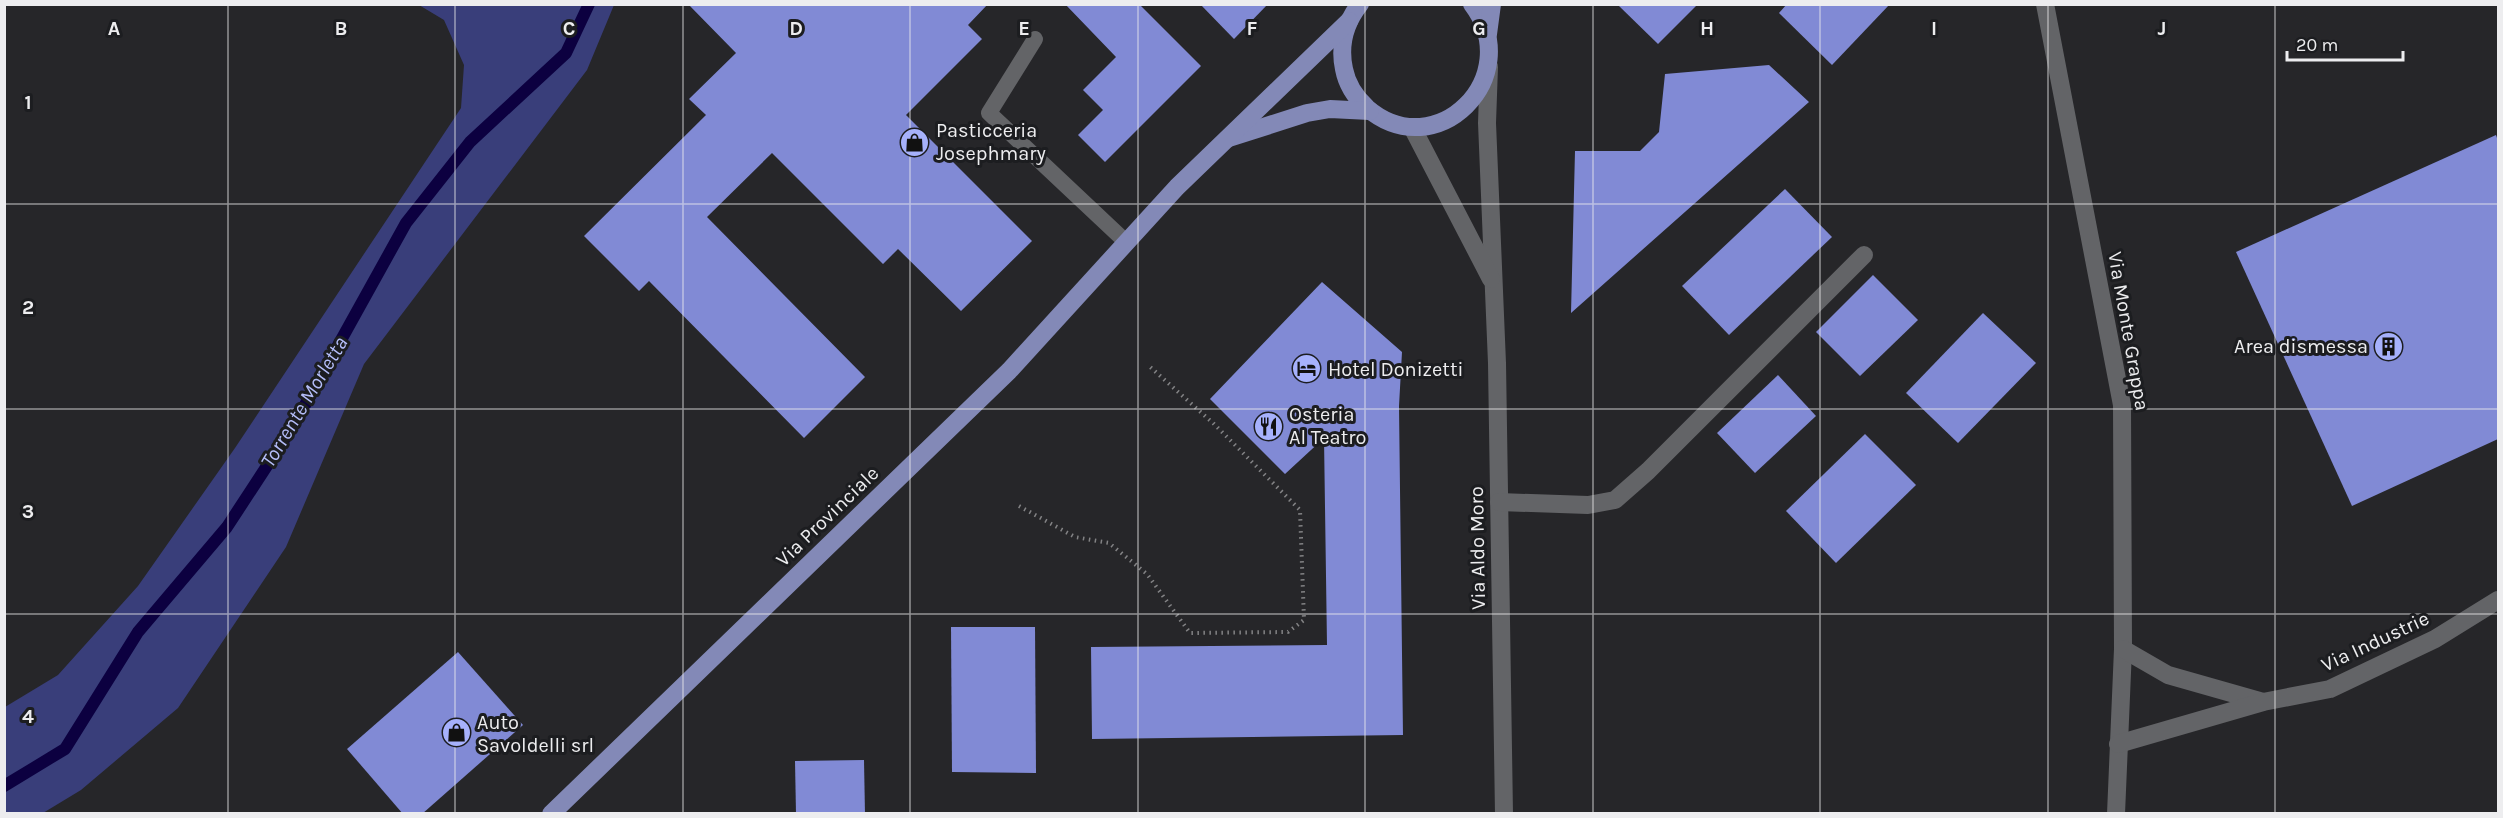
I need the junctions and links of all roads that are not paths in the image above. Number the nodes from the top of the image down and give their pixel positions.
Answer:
1 (1360, 4) edge
2 (1472, 4) edge
3 (1492, 4) edge
4 (2045, 4) edge
5 (1349, 21) junction
6 (1487, 36) junction
7 (1035, 39) dead end
8 (1489, 62) junction
9 (1370, 111) junction
10 (1412, 127) junction
11 (1225, 140) junction
12 (1126, 242) junction
13 (1864, 255) dead end
14 (1494, 283) junction
15 (1499, 502) junction
16 (2499, 600) edge
17 (2123, 649) junction
18 (2263, 702) junction
19 (2118, 744) junction
20 (551, 813) edge
21 (1504, 813) edge
22 (2116, 813) edge

1 - 5 main road
2 - 6 main road
3 - 6 main road
4 - 17 street, Via Monte Grappa
5 - 9 main road
5 - 11 main road, Via Provinciale
6 - 8 main road
7 - 12 lane
8 - 10 main road
8 - 14 street, Via Aldo Moro
9 - 10 main road
9 - 11 main road
10 - 14 street, Via Aldo Moro
11 - 12 main road, Via Provinciale
12 - 20 main road, Via Provinciale
13 - 15 street
14 - 15 street, Via Aldo Moro
15 - 21 street, Via Aldo Moro
16 - 18 street, Via Industrie
17 - 18 street, Via Industrie
17 - 19 street, Via Monte Grappa
18 - 19 street, Via Industrie
19 - 22 street, Via Monte Grappa

